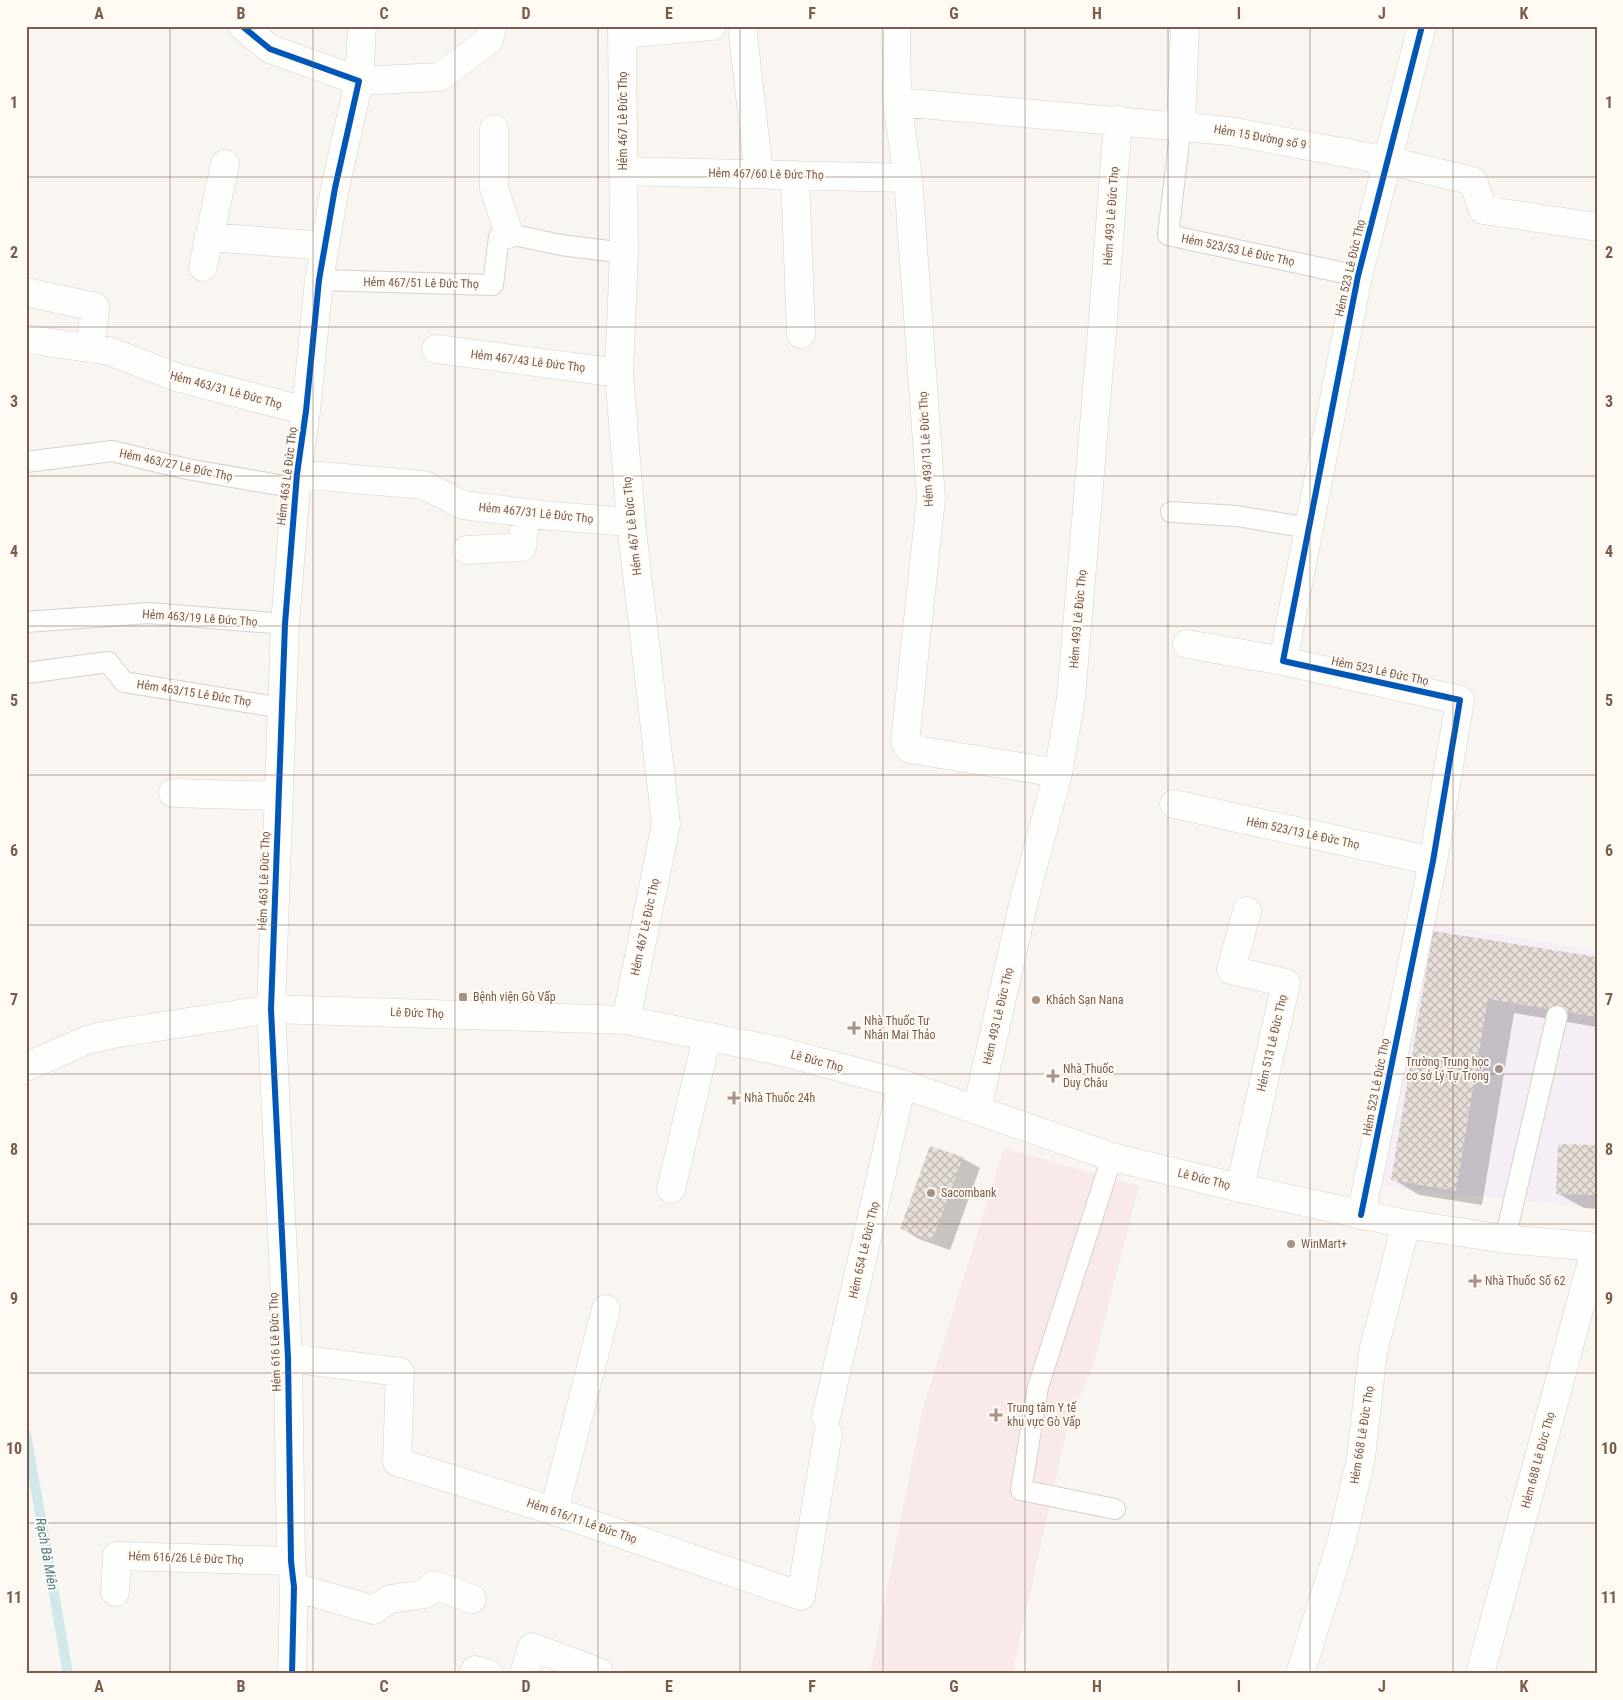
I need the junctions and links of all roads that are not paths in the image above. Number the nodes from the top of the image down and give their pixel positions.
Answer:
1 (242, 26) edge
2 (362, 26) edge
3 (492, 26) edge
4 (712, 26) edge
5 (742, 26) edge
6 (896, 26) edge
7 (1184, 26) edge
8 (1422, 26) edge
9 (622, 30) edge
10 (359, 81) junction
11 (897, 102) junction
12 (1118, 120) junction
13 (1182, 125) junction
14 (494, 129) dead end
15 (1389, 161) junction
16 (225, 164) dead end
17 (624, 171) junction
18 (759, 174) junction
19 (795, 175) junction
20 (908, 178) junction
21 (1597, 227) edge
22 (509, 234) junction
23 (209, 237) junction
24 (324, 246) junction
25 (624, 253) junction
26 (203, 267) dead end
27 (1358, 276) junction
28 (319, 280) junction
29 (26, 292) edge
30 (801, 334) dead end
31 (26, 339) edge
32 (90, 348) junction
33 (436, 349) dead end
34 (619, 373) junction
35 (306, 411) junction
36 (26, 462) edge
37 (296, 481) junction
38 (1170, 512) dead end
39 (526, 513) junction
40 (631, 522) junction
41 (1308, 528) junction
42 (468, 550) dead end
43 (26, 622) edge
44 (284, 624) junction
45 (1187, 644) dead end
46 (1283, 661) junction
47 (26, 673) edge
48 (282, 708) junction
49 (1058, 773) junction
50 (173, 793) dead end
51 (278, 796) junction
52 (1174, 804) dead end
53 (1433, 861) junction
54 (1246, 911) dead end
55 (271, 1009) junction
56 (1557, 1016) dead end
57 (626, 1020) junction
58 (707, 1037) junction
59 (26, 1067) edge
60 (902, 1084) junction
61 (977, 1109) junction
62 (1112, 1157) junction
63 (1240, 1188) junction
64 (671, 1189) dead end
65 (1361, 1215) junction
66 (1406, 1224) junction
67 (1505, 1239) junction
68 (1596, 1247) edge
69 (606, 1309) dead end
70 (288, 1358) junction
71 (827, 1425) joint
72 (1115, 1509) dead end
73 (554, 1511) junction
74 (293, 1574) junction
75 (115, 1592) dead end
76 (472, 1599) dead end
77 (599, 1672) dead end
78 (292, 1674) edge
79 (473, 1674) edge
80 (489, 1674) edge
81 (524, 1674) edge
82 (1300, 1674) edge
83 (1480, 1674) edge

1 - 10 street
2 - 10 street, Hẻm 463 Lê Đức Thọ
3 - 10 street
4 - 9 street
5 - 18 street
6 - 11 street, Hẻm 493/13 Lê Đức Thọ
7 - 13 street
8 - 15 street, Hẻm 523 Lê Đức Thọ
9 - 17 street, Hẻm 467 Lê Đức Thọ
10 - 24 street, Hẻm 463 Lê Đức Thọ
11 - 12 street, Hẻm 15 Đường số 9
11 - 20 street, Hẻm 493/13 Lê Đức Thọ
12 - 13 street, Hẻm 15 Đường số 9
12 - 49 street, Hẻm 493 Lê Đức Thọ
13 - 15 street, Hẻm 15 Đường số 9
13 - 27 lane, Hẻm 523/53 Lê Đức Thọ
14 - 22 street
15 - 21 street, Hẻm 15 Đường số 9
15 - 27 street, Hẻm 523 Lê Đức Thọ
16 - 23 street
17 - 18 street, Hẻm 467/60 Lê Đức Thọ
17 - 25 street, Hẻm 467 Lê Đức Thọ
18 - 19 street, Hẻm 467/60 Lê Đức Thọ
19 - 20 street, Hẻm 467/60 Lê Đức Thọ
19 - 30 street
20 - 49 street, Hẻm 493/13 Lê Đức Thọ
22 - 25 lane
22 - 28 lane, Hẻm 467/51 Lê Đức Thọ
23 - 24 street
23 - 26 street
24 - 28 street, Hẻm 463 Lê Đức Thọ
25 - 34 street, Hẻm 467 Lê Đức Thọ
27 - 41 street, Hẻm 523 Lê Đức Thọ
28 - 35 street, Hẻm 463 Lê Đức Thọ
29 - 32 street
31 - 32 street, Hẻm 463/31 Lê Đức Thọ
32 - 35 street, Hẻm 463/31 Lê Đức Thọ
33 - 34 street, Hẻm 467/43 Lê Đức Thọ
34 - 40 street, Hẻm 467 Lê Đức Thọ
35 - 37 street, Hẻm 463 Lê Đức Thọ
36 - 37 lane, Hẻm 463/27 Lê Đức Thọ
37 - 39 street, Hẻm 467/31 Lê Đức Thọ
37 - 44 street, Hẻm 463 Lê Đức Thọ
38 - 41 lane
39 - 40 street, Hẻm 467/31 Lê Đức Thọ
39 - 42 street
40 - 57 street, Hẻm 467 Lê Đức Thọ
41 - 46 street, Hẻm 523 Lê Đức Thọ
43 - 44 lane, Hẻm 463/19 Lê Đức Thọ
44 - 48 street, Hẻm 463 Lê Đức Thọ
45 - 46 street
46 - 53 street, Hẻm 523 Lê Đức Thọ
47 - 48 lane, Hẻm 463/15 Lê Đức Thọ
48 - 51 street, Hẻm 463 Lê Đức Thọ
49 - 61 street, Hẻm 493 Lê Đức Thọ
50 - 51 street
51 - 55 street, Hẻm 463 Lê Đức Thọ
52 - 53 street, Hẻm 523/13 Lê Đức Thọ
53 - 65 street, Hẻm 523 Lê Đức Thọ
54 - 63 street, Hẻm 513 Lê Đức Thọ
55 - 57 street, Lê Đức Thọ
55 - 59 street, Lê Đức Thọ
55 - 70 street, Hẻm 616 Lê Đức Thọ
56 - 67 lane
57 - 58 street, Lê Đức Thọ
58 - 60 street, Lê Đức Thọ
58 - 64 street
60 - 61 street, Lê Đức Thọ
60 - 71 street, Hẻm 654 Lê Đức Thọ
61 - 62 street, Lê Đức Thọ
62 - 63 street, Lê Đức Thọ
62 - 72 lane
63 - 65 street, Lê Đức Thọ
65 - 66 street, Lê Đức Thọ
66 - 67 street, Lê Đức Thọ
66 - 82 street, Hẻm 668 Lê Đức Thọ
67 - 68 street, Lê Đức Thọ
68 - 83 street, Hẻm 688 Lê Đức Thọ
69 - 73 street
70 - 73 street, Hẻm 616/11 Lê Đức Thọ
70 - 74 street, Hẻm 616 Lê Đức Thọ
71 - 73 street, Hẻm 616/11 Lê Đức Thọ
74 - 75 street, Hẻm 616/26 Lê Đức Thọ
74 - 76 street
74 - 78 street, Hẻm 616 Lê Đức Thọ
77 - 81 street
79 - 80 street

